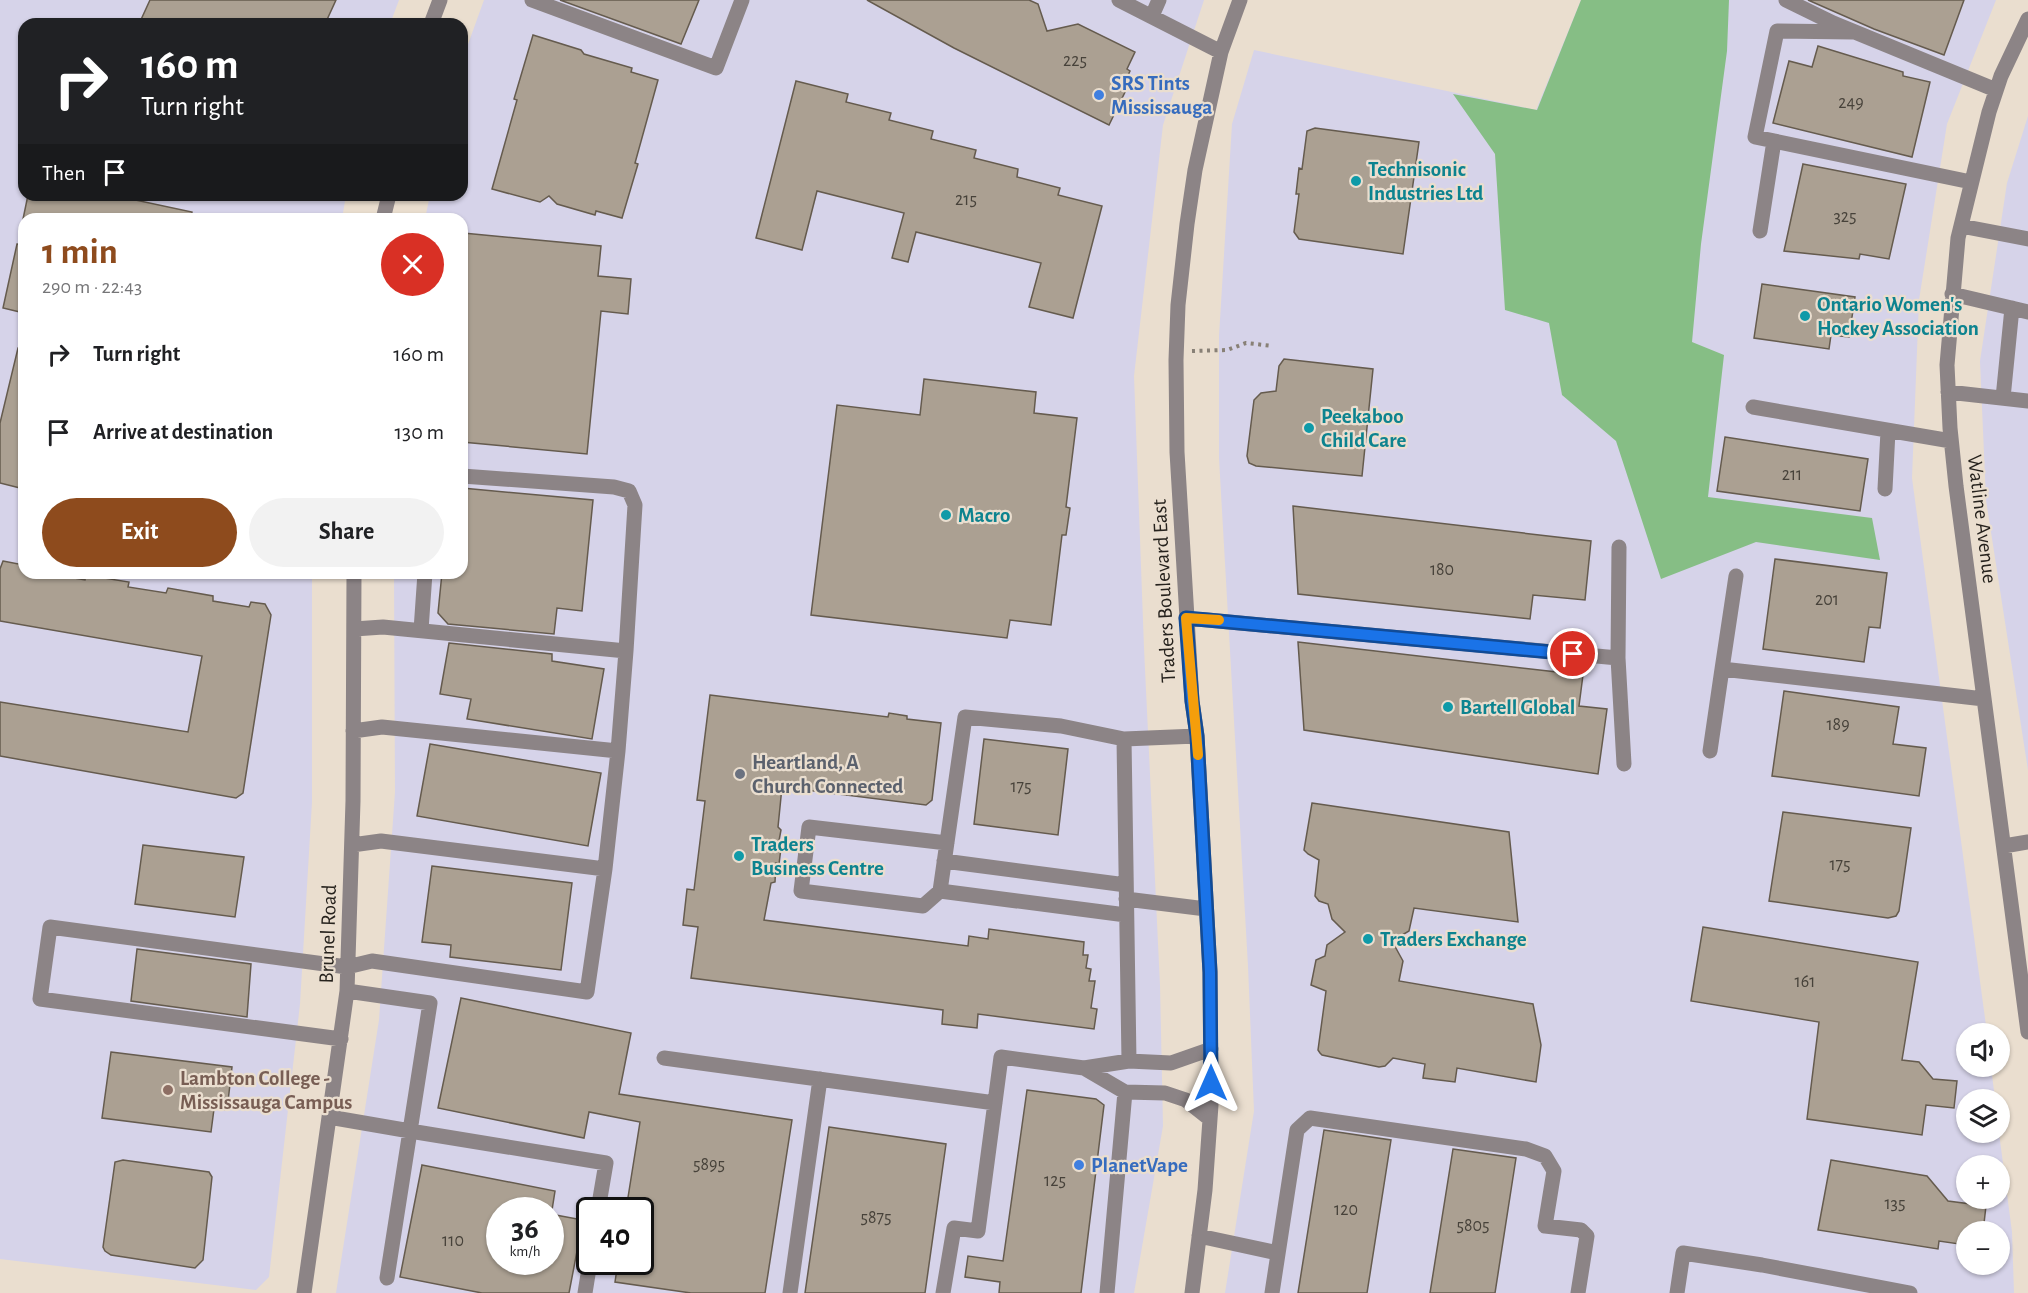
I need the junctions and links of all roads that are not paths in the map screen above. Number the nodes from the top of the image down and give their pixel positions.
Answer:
1 (440, 0) edge
2 (532, 0) edge
3 (742, 0) edge
4 (1119, 0) edge
5 (1159, 0) edge
6 (1240, 0) edge
7 (1786, 0) edge
8 (1152, 16) junction
9 (433, 18) edge
10 (2026, 30) edge
11 (1853, 32) junction
12 (1221, 52) junction
13 (1996, 90) junction
14 (1774, 141) junction
15 (1971, 182) junction
16 (1961, 226) junction
17 (1760, 231) dead end
18 (2028, 239) edge
19 (1952, 294) junction
20 (2012, 308) junction
21 (2028, 312) edge
22 (1948, 392) junction
23 (2003, 398) junction
24 (2028, 401) edge
25 (1753, 407) dead end
26 (1888, 431) junction
27 (1952, 441) junction
28 (468, 476) edge
29 (1885, 489) dead end
30 (1619, 547) dead end
31 (1736, 576) dead end
32 (354, 579) edge
33 (425, 579) edge
34 (1186, 618) junction
35 (354, 629) junction
36 (421, 630) junction
37 (626, 651) junction
38 (1618, 658) junction
39 (1722, 669) junction
40 (1984, 699) junction
41 (353, 731) junction
42 (1197, 736) junction
43 (1124, 739) junction
44 (618, 751) junction
45 (1710, 751) dead end
46 (1624, 764) dead end
47 (2028, 842) edge
48 (947, 843) junction
49 (352, 845) junction
50 (2004, 846) junction
51 (944, 861) junction
52 (605, 869) junction
53 (940, 891) junction
54 (1126, 899) junction
55 (1206, 909) junction
56 (347, 967) junction
57 (348, 991) junction
58 (2028, 1032) edge
59 (340, 1039) junction
60 (1211, 1049) junction
61 (664, 1058) dead end
62 (1128, 1061) junction
63 (1084, 1068) junction
64 (820, 1079) junction
65 (1125, 1092) junction
66 (995, 1103) junction
67 (329, 1118) junction
68 (1210, 1119) junction
69 (410, 1131) junction
70 (600, 1197) edge
71 (1199, 1236) junction
72 (1278, 1253) junction
73 (588, 1275) edge
74 (387, 1278) dead end
75 (304, 1293) edge
76 (585, 1293) edge
77 (790, 1293) edge
78 (943, 1293) edge
79 (1107, 1293) edge
80 (1192, 1293) edge
81 (1272, 1293) edge
82 (1578, 1293) edge
83 (1677, 1293) edge
84 (1910, 1293) edge

1 - 9 street
2 - 3 street
4 - 8 street
5 - 8 street
6 - 12 street, Traders Boulevard East
7 - 11 street
8 - 12 street
10 - 13 street, Watline Avenue
11 - 13 street
11 - 14 street
12 - 34 street, Traders Boulevard East
13 - 15 street, Watline Avenue
14 - 15 street
14 - 17 street
15 - 16 street, Watline Avenue
16 - 18 street
16 - 19 street, Watline Avenue
19 - 20 street
19 - 22 street, Watline Avenue
20 - 21 street
20 - 23 street
22 - 23 street
22 - 27 street, Watline Avenue
23 - 24 street
25 - 26 street
26 - 27 street
26 - 29 street
27 - 40 street, Watline Avenue
28 - 37 street
30 - 38 street
31 - 39 street
32 - 35 street, Brunel Road
33 - 36 street
34 - 38 street
34 - 42 street, Traders Boulevard East
35 - 36 street
35 - 41 street, Brunel Road
36 - 37 street
37 - 44 street
38 - 46 street
39 - 40 street
39 - 45 street
40 - 50 street, Watline Avenue
41 - 44 street
41 - 49 street, Brunel Road
42 - 43 street
42 - 55 street, Traders Boulevard East
43 - 48 street
43 - 54 street
44 - 52 street
47 - 50 street
48 - 51 street
48 - 53 street
49 - 52 street
49 - 56 street, Brunel Road
50 - 58 street, Watline Avenue
51 - 53 street
51 - 54 street
52 - 56 street
53 - 54 street
54 - 55 street
54 - 62 street
55 - 60 street, Traders Boulevard East
56 - 57 street, Brunel Road
56 - 59 street
57 - 59 street, Brunel Road
57 - 69 street
59 - 67 street, Brunel Road
60 - 62 street
60 - 68 street, Traders Boulevard East
61 - 64 street
62 - 63 street
63 - 65 street
63 - 66 street
64 - 66 street
64 - 77 street
65 - 68 street
65 - 79 street
66 - 78 street
67 - 69 street
67 - 75 street, Brunel Road
68 - 71 street, Traders Boulevard East
69 - 70 street
69 - 74 street
71 - 72 street
71 - 80 street, Traders Boulevard East
72 - 81 street
72 - 82 street
73 - 76 street
83 - 84 street

